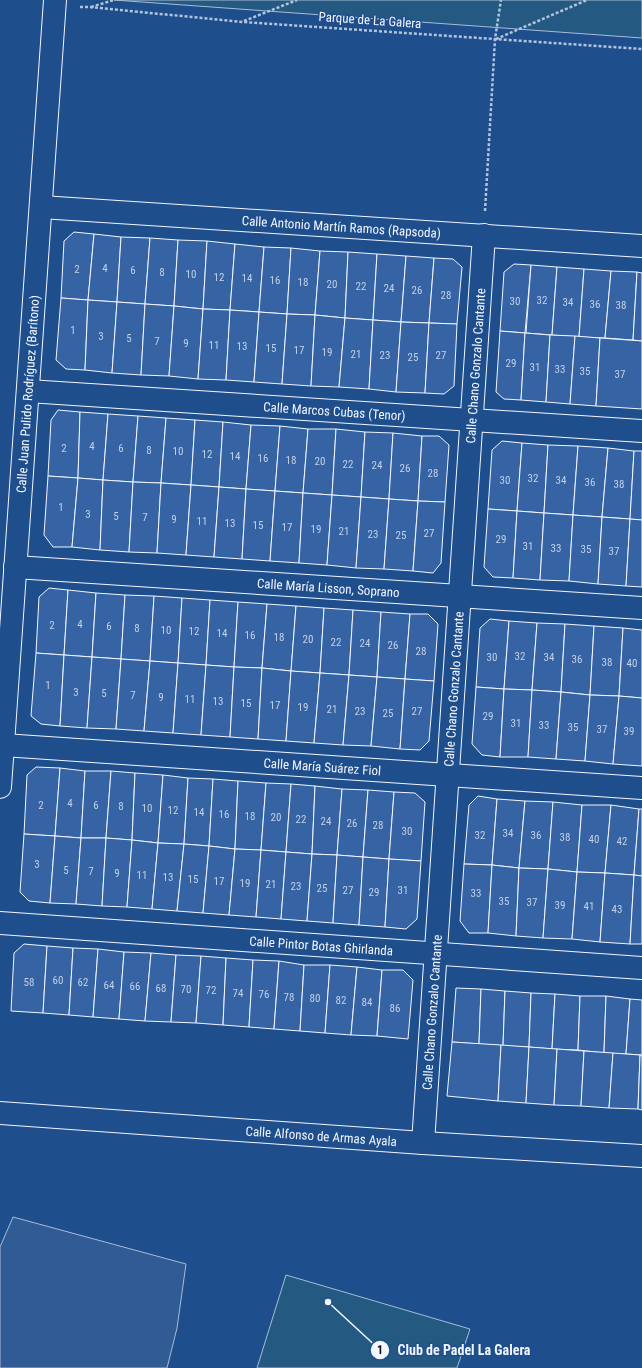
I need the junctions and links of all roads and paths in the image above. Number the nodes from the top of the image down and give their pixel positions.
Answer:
1 (114, 0) edge
2 (297, 0) edge
3 (502, 0) edge
4 (587, 0) edge
5 (55, 4) edge
6 (89, 7) junction
7 (243, 22) junction
8 (495, 39) junction
9 (642, 49) edge
10 (41, 207) junction
11 (484, 235) junction
12 (642, 246) edge
13 (28, 391) junction
14 (471, 420) junction
15 (642, 431) edge
16 (16, 567) junction
17 (459, 596) junction
18 (642, 608) edge
19 (3, 745) junction
20 (448, 775) junction
21 (0, 787) edge
22 (642, 788) edge
23 (0, 923) edge
24 (436, 954) junction
25 (642, 968) edge
26 (0, 1113) edge
27 (423, 1143) junction
28 (642, 1156) edge

1 - 6 path, Parque de La Galera
2 - 7 path, Parque de La Galera
3 - 8 path
4 - 8 path, Parque de La Galera
5 - 6 path, Parque de La Galera
5 - 10 street, Calle Juan Pulido Rodríguez (Barítono)
6 - 7 path, Parque de La Galera
7 - 8 path, Parque de La Galera
8 - 9 path, Parque de La Galera
8 - 11 path
10 - 11 street, Calle Antonio Martín Ramos (Rapsoda)
10 - 13 street, Calle Juan Pulido Rodríguez (Barítono)
11 - 12 street, Calle Antonio Martín Ramos (Rapsoda)
11 - 14 street, Calle Chano Gonzalo Cantante
13 - 14 street, Calle Marcos Cubas (Tenor)
13 - 16 street, Calle Juan Pulido Rodríguez (Barítono)
14 - 15 street, Calle Marcos Cubas (Tenor)
14 - 17 street, Calle Chano Gonzalo Cantante
16 - 17 street, Calle María Lisson, Soprano
16 - 19 street, Calle Juan Pulido Rodríguez (Barítono)
17 - 18 street, Calle María Lisson, Soprano
17 - 20 street, Calle Chano Gonzalo Cantante
19 - 20 street, Calle María Suárez Fiol
19 - 21 street, Calle Juan Pulido Rodríguez (Barítono)
20 - 22 street, Calle María Suárez Fiol
20 - 24 street, Calle Chano Gonzalo Cantante
23 - 24 street, Calle Pintor Botas Ghirlanda
24 - 25 street, Calle Pintor Botas Ghirlanda
24 - 27 street, Calle Chano Gonzalo Cantante
26 - 27 street, Calle Alfonso de Armas Ayala
27 - 28 street, Calle Alfonso de Armas Ayala

